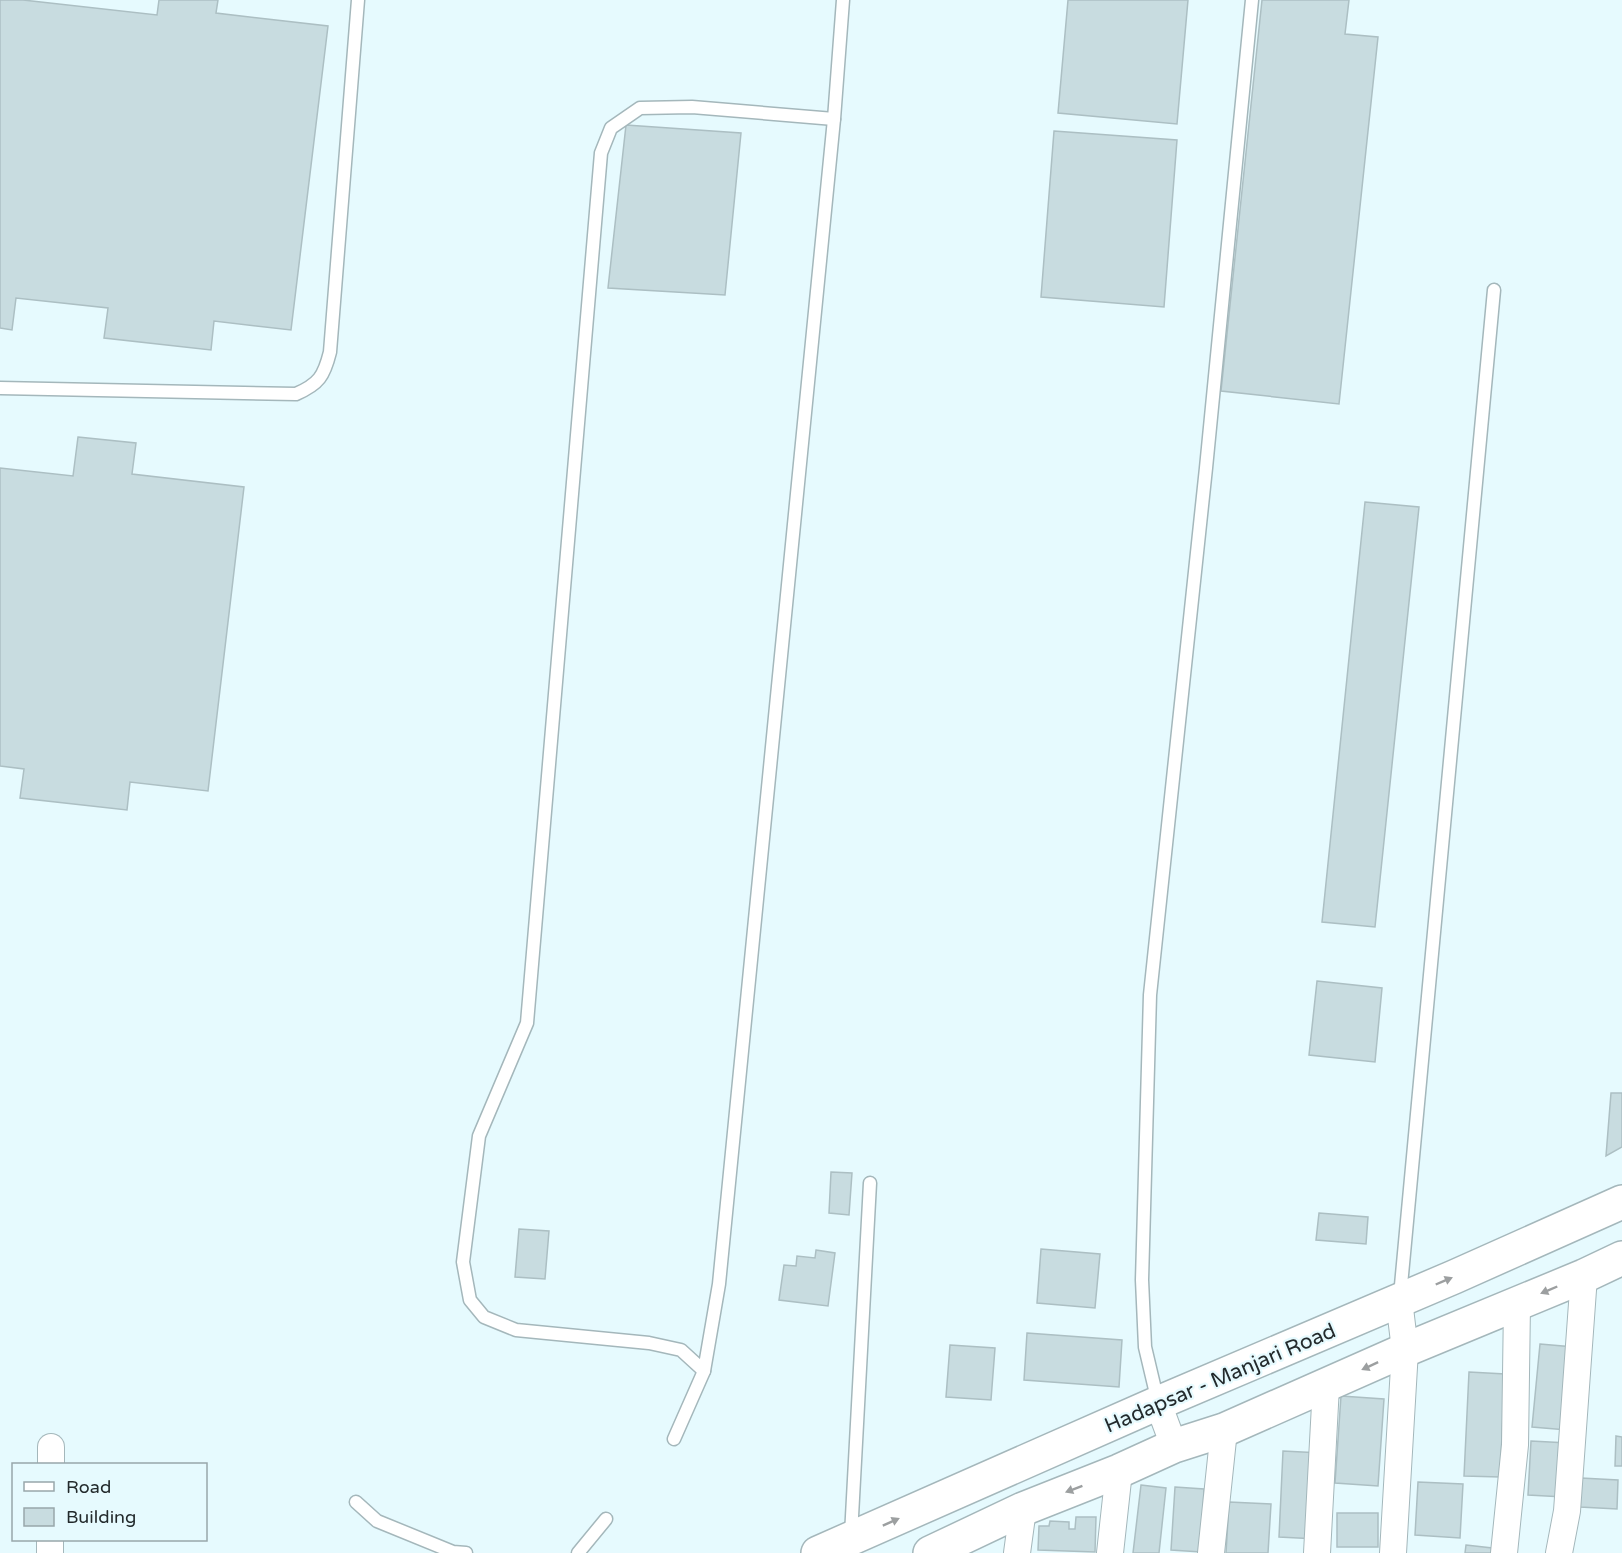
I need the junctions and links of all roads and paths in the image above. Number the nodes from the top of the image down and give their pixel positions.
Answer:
1 (358, 0) edge
2 (843, 0) edge
3 (1252, 0) edge
4 (834, 119) junction
5 (1494, 290) dead end
6 (0, 388) edge
7 (870, 1183) dead end
8 (1622, 1202) edge
9 (1622, 1258) edge
10 (1584, 1276) junction
11 (1400, 1300) junction
12 (1517, 1304) junction
13 (1405, 1350) junction
14 (704, 1371) junction
15 (1326, 1386) junction
16 (1158, 1403) junction
17 (1224, 1430) junction
18 (674, 1439) dead end
19 (1174, 1446) junction
20 (1119, 1471) junction
21 (356, 1502) dead end
22 (1023, 1509) junction
23 (606, 1519) dead end
24 (851, 1539) junction
25 (466, 1553) edge
26 (578, 1553) edge
27 (818, 1553) edge
28 (930, 1553) edge
29 (1017, 1553) edge
30 (1110, 1553) edge
31 (1211, 1553) edge
32 (1317, 1553) edge
33 (1394, 1553) edge
34 (1504, 1553) edge
35 (1559, 1553) edge

1 - 6 lane
2 - 4 lane
3 - 16 lane
4 - 14 lane
4 - 14 lane
5 - 11 lane
7 - 24 lane
11 -> 8 main road, Hadapsar - Manjari Road
9 - 10 main road
10 -> 12 main road
10 - 35 street
11 - 13 street
11 - 16 main road, Hadapsar - Manjari Road
12 - 13 main road
12 - 34 street
13 -> 15 main road
13 - 33 street
14 - 18 lane
15 - 17 main road
15 - 32 street
16 - 19 street
24 -> 16 main road, Hadapsar - Manjari Road
17 - 19 main road
17 - 31 street
19 - 20 main road
20 -> 22 main road
20 - 30 street
21 - 25 lane
22 - 28 main road
22 - 29 street
23 - 26 lane
24 - 27 main road, Hadapsar - Manjari Road

